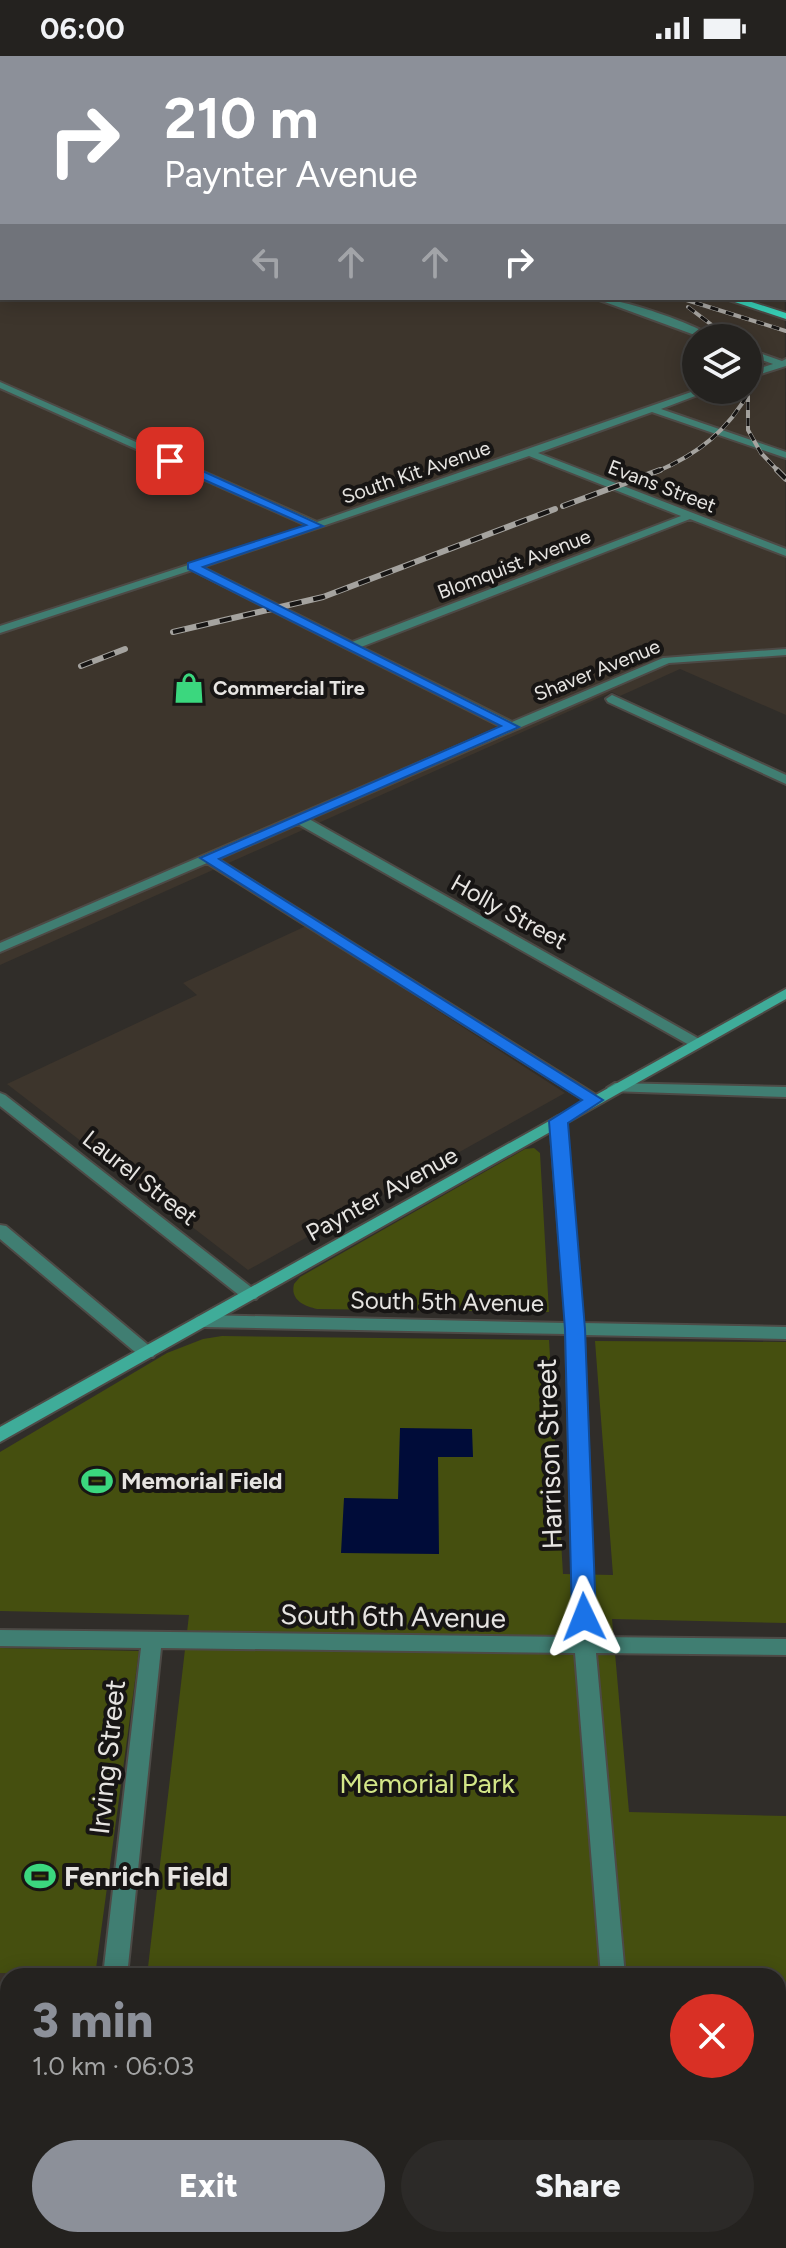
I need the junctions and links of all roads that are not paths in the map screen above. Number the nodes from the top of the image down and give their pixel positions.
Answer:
1 (605, 300) edge
2 (734, 300) edge
3 (786, 316) edge
4 (682, 327) edge
5 (762, 356) edge
6 (784, 363) edge
7 (762, 370) edge
8 (0, 385) edge
9 (682, 398) edge
10 (652, 409) junction
11 (526, 452) junction
12 (786, 455) edge
13 (689, 516) junction
14 (317, 526) junction
15 (786, 553) edge
16 (192, 566) junction
17 (0, 630) edge
18 (353, 646) junction
19 (786, 652) edge
20 (612, 699) dead end
21 (512, 727) junction
22 (786, 780) edge
23 (299, 819) junction
24 (208, 858) junction
25 (0, 948) edge
26 (786, 993) edge
27 (696, 1043) junction
28 (615, 1088) junction
29 (786, 1092) edge
30 (0, 1098) edge
31 (594, 1100) junction
32 (558, 1121) junction
33 (0, 1230) edge
34 (250, 1295) junction
35 (203, 1321) junction
36 (575, 1329) junction
37 (786, 1333) edge
38 (147, 1353) junction
39 (2, 1430) edge
40 (0, 1638) edge
41 (152, 1641) junction
42 (585, 1646) junction
43 (786, 1647) edge
44 (116, 1968) edge
45 (612, 1968) edge

1 - 4 street
2 - 3 main road
5 - 6 street
6 - 7 street
8 - 14 street
9 - 10 street, South Kit Avenue
10 - 11 street, South Kit Avenue
10 - 12 street
11 - 13 street, Evans Street
11 - 14 street, South Kit Avenue
13 - 15 street, Evans Street
13 - 18 street, Blomquist Avenue
14 - 16 street, South Kit Avenue
16 - 17 street, South Kit Avenue
16 - 18 street
18 - 21 street
19 - 21 street, Shaver Avenue
20 - 22 street
21 - 23 street, Shaver Avenue
23 - 24 street, Shaver Avenue
23 - 27 street, Holly Street
24 - 25 street, Shaver Avenue
24 - 31 street
26 - 27 street, Paynter Avenue
27 - 28 street, Paynter Avenue
28 - 29 street
28 - 31 street, Paynter Avenue
30 - 34 street, Laurel Street
31 - 32 street, Paynter Avenue
32 - 34 street, Paynter Avenue
32 - 36 street, Harrison Street
33 - 38 street
34 - 35 street, Paynter Avenue
35 - 36 street, South 5th Avenue
35 - 38 street, Paynter Avenue
36 - 37 street, South 5th Avenue
36 - 42 street, Harrison Street
38 - 39 street, Paynter Avenue
40 - 41 street, South 6th Avenue
41 - 42 street, South 6th Avenue
41 - 44 street, Irving Street
42 - 43 street, South 6th Avenue
42 - 45 street, Harrison Street

